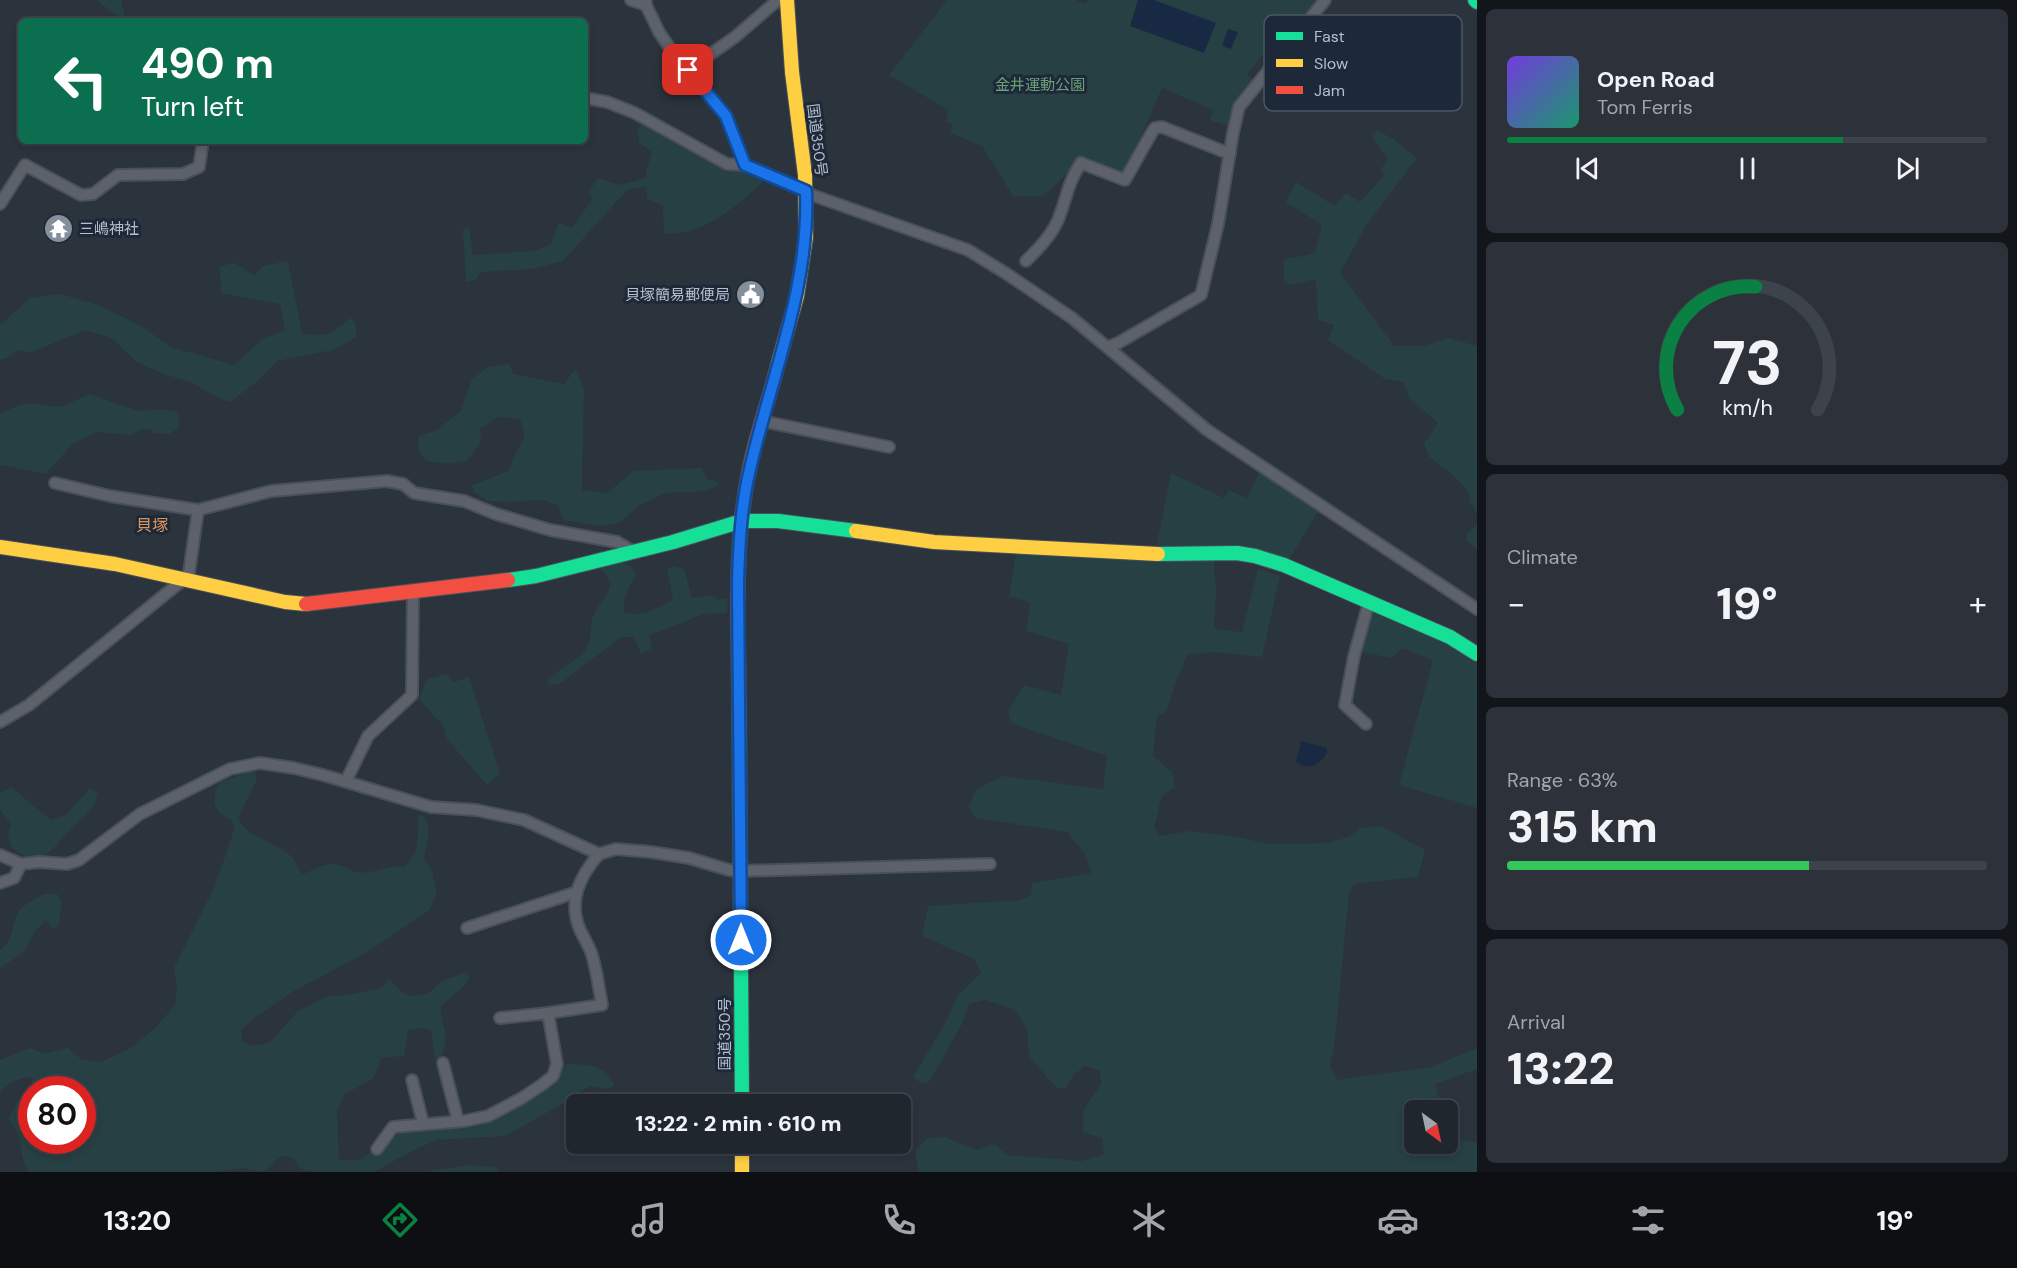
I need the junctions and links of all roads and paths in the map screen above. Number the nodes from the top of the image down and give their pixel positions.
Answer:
1 (631, 0) edge
2 (778, 0) edge
3 (787, 0) edge
4 (1325, 0) edge
5 (646, 3) edge
6 (1313, 15) edge
7 (688, 70) junction
8 (1264, 77) edge
9 (588, 99) edge
10 (203, 144) edge
11 (1230, 154) junction
12 (745, 165) junction
13 (806, 191) junction
14 (0, 204) edge
15 (1026, 261) dead end
16 (1108, 347) junction
17 (762, 422) junction
18 (889, 447) dead end
19 (55, 483) dead end
20 (198, 510) junction
21 (742, 520) junction
22 (0, 547) edge
23 (634, 552) junction
24 (186, 580) junction
25 (413, 591) junction
26 (1369, 602) junction
27 (1477, 609) edge
28 (1477, 654) edge
29 (0, 722) edge
30 (1366, 724) dead end
31 (346, 782) junction
32 (599, 854) junction
33 (0, 855) edge
34 (21, 864) junction
35 (990, 864) dead end
36 (741, 871) junction
37 (0, 883) edge
38 (577, 892) junction
39 (467, 928) dead end
40 (548, 1013) junction
41 (500, 1018) dead end
42 (443, 1063) dead end
43 (412, 1080) dead end
44 (742, 1094) edge
45 (458, 1121) junction
46 (423, 1123) junction
47 (377, 1149) dead end
48 (742, 1154) edge
49 (742, 1172) edge

1 - 5 street
2 - 7 street
3 - 13 main road, 国道350号
4 - 6 street
5 - 7 street
7 - 12 street
8 - 11 street
9 - 12 street
10 - 14 street
11 - 15 street
11 - 16 street
12 - 13 street
13 - 16 street
13 - 17 main road, 国道350号
16 - 27 street
17 - 18 street
17 - 21 main road, 国道350号
19 - 20 street
20 - 23 street
20 - 24 street
21 - 23 main road
21 - 26 main road
21 - 36 main road, 国道350号
22 - 24 main road
23 - 25 main road
24 - 25 main road
24 - 29 street
25 - 31 street
26 - 28 main road
26 - 30 street
31 - 32 street
31 - 34 street
32 - 36 street
32 - 38 street
33 - 34 street
34 - 37 street
35 - 36 street
36 - 44 main road, 国道350号
38 - 39 street
38 - 40 street
40 - 41 street
40 - 45 street
42 - 45 street
43 - 46 street
45 - 46 street
46 - 47 street
48 - 49 main road

